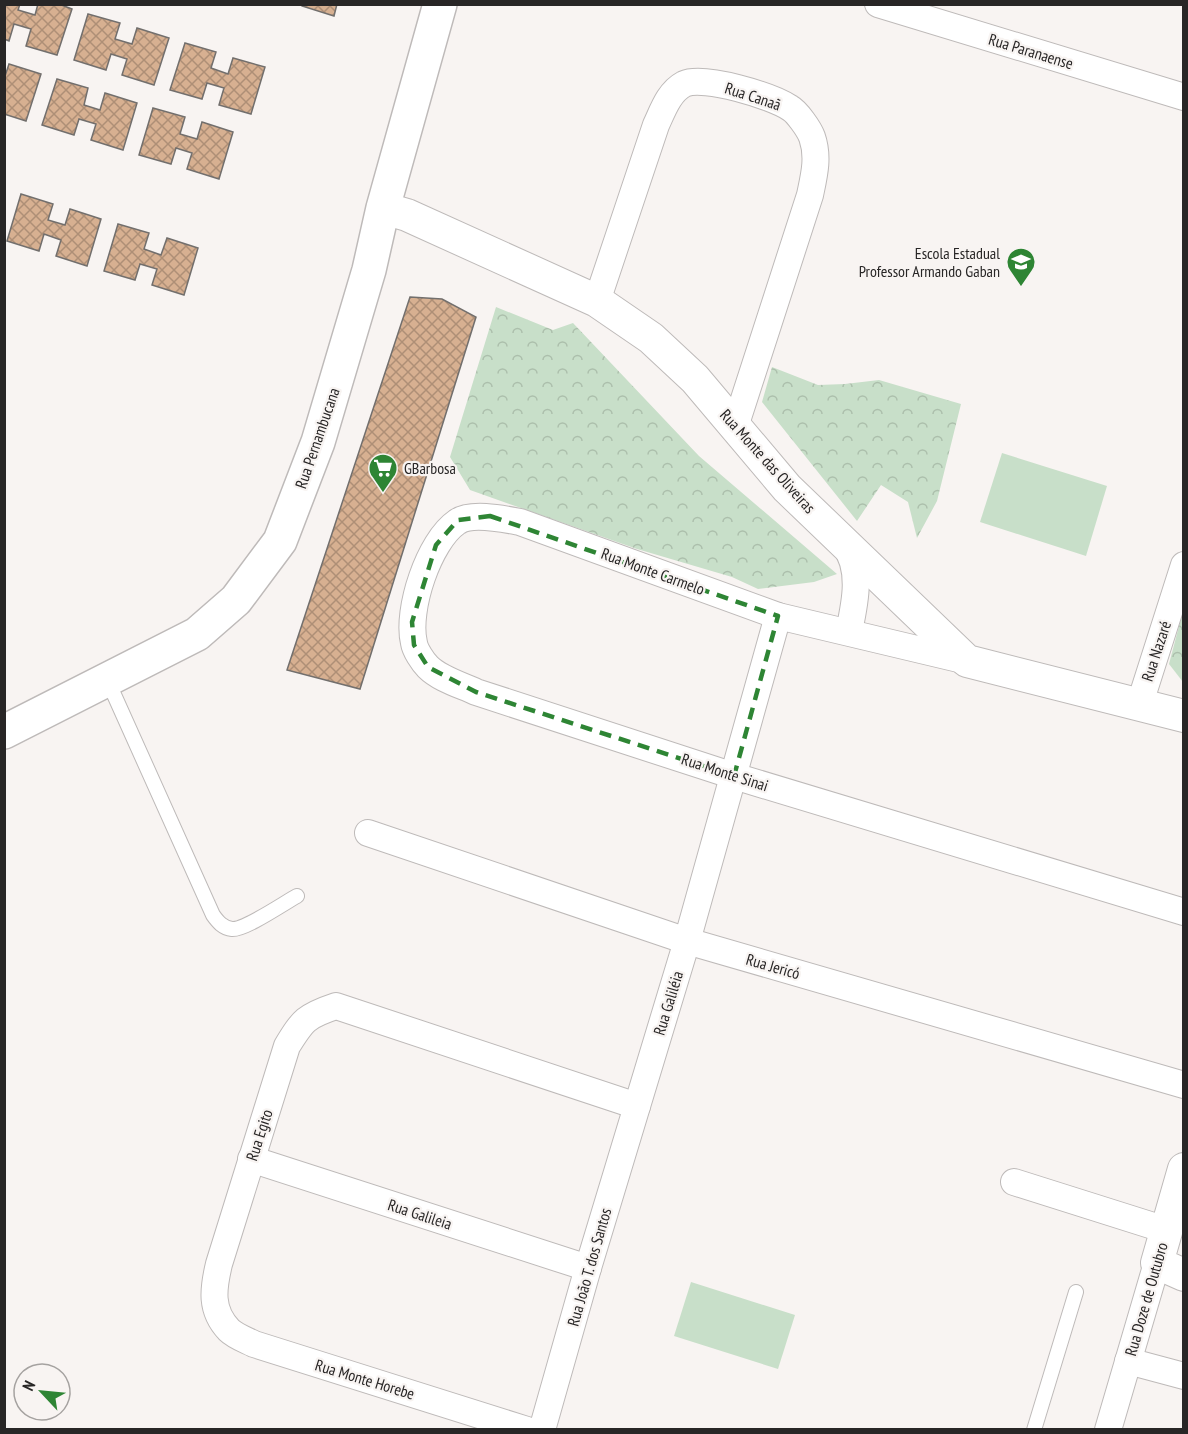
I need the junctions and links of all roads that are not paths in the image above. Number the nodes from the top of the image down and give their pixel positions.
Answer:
1 (440, 4) edge
2 (878, 4) edge
3 (1184, 97) edge
4 (382, 208) junction
5 (597, 301) junction
6 (735, 427) junction
7 (458, 520) joint
8 (825, 524) junction
9 (1184, 565) edge
10 (778, 616) junction
11 (849, 632) junction
12 (967, 661) junction
13 (107, 679) junction
14 (1140, 703) junction
15 (1184, 716) edge
16 (4, 732) edge
17 (734, 776) junction
18 (368, 833) dead end
19 (297, 896) dead end
20 (1184, 912) edge
21 (687, 941) junction
22 (1184, 1085) edge
23 (637, 1106) junction
24 (251, 1159) junction
25 (1184, 1169) edge
26 (1014, 1182) dead end
27 (1174, 1218) edge
28 (588, 1268) junction
29 (1170, 1269) edge
30 (1076, 1292) dead end
31 (215, 1310) joint
32 (1128, 1360) junction
33 (1184, 1376) edge
34 (527, 1430) edge
35 (542, 1430) edge
36 (1034, 1430) edge
37 (1108, 1430) edge

1 - 4 main road, Rua Pernambucana
2 - 3 street, Rua Paranaense
4 - 5 street, Rua Monte das Oliveiras
4 - 13 main road, Rua Pernambucana
5 - 6 street, Rua Monte das Oliveiras
5 - 6 street, Rua Canaã
6 - 8 street, Rua Monte das Oliveiras
7 - 10 street, Rua Monte Carmelo
7 - 17 street, Rua Monte Sinai
8 - 11 street
8 - 12 street, Rua Monte das Oliveiras
9 - 14 street, Rua Nazaré
10 - 11 street, Rua Monte Carmelo
10 - 17 street, Rua Galiléia
11 - 12 street, Rua Monte Carmelo
12 - 14 street
13 - 16 main road, Rua Pernambucana
13 - 19 lane
14 - 15 street
17 - 20 street, Rua Monte Sinai
17 - 21 street, Rua Galiléia
18 - 21 street, Rua Jericó
21 - 22 street, Rua Jericó
21 - 23 street, Rua Galiléia
23 - 24 street, Rua Egito
23 - 28 street, Rua João T. dos Santos
24 - 28 street, Rua Galileia
24 - 31 street, Rua Egito
25 - 27 street, Rua Doze de Outubro
26 - 27 street
27 - 29 street, Rua Doze de Outubro
28 - 35 street, Rua João T. dos Santos
29 - 32 street, Rua Doze de Outubro
30 - 36 lane
31 - 34 street, Rua Monte Horebe
32 - 33 street
32 - 37 street, Rua Doze de Outubro

